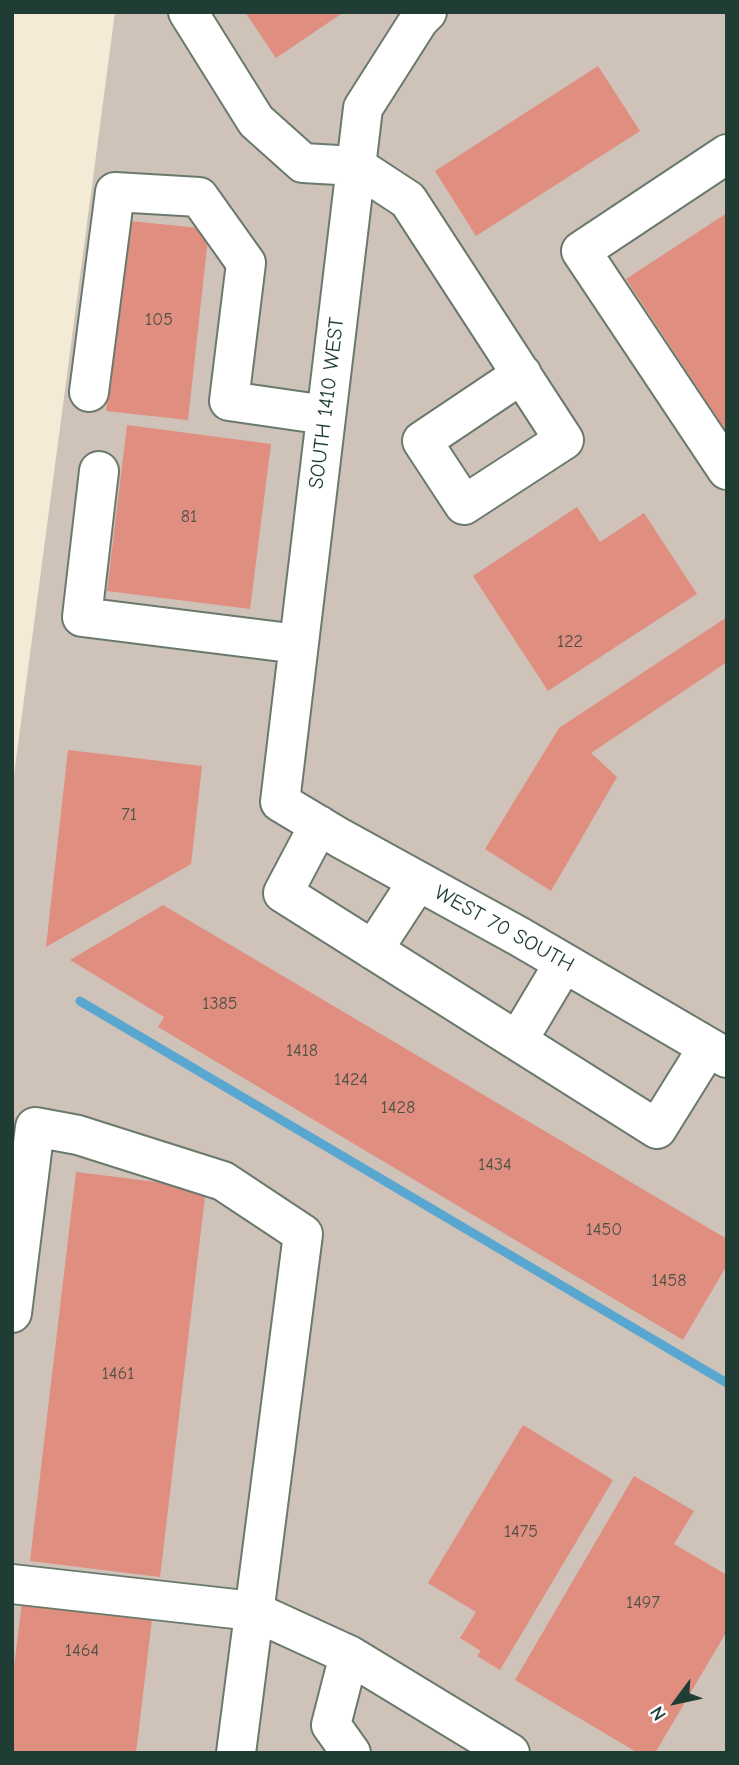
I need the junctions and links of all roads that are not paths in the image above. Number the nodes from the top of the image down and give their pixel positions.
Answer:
1 (188, 12) edge
2 (423, 16) edge
3 (727, 154) edge
4 (356, 166) junction
5 (522, 374) dead end
6 (89, 392) dead end
7 (326, 415) junction
8 (727, 470) edge
9 (99, 471) dead end
10 (299, 644) junction
11 (280, 802) joint
12 (319, 825) junction
13 (418, 881) junction
14 (373, 950) junction
15 (564, 963) junction
16 (518, 1040) junction
17 (718, 1052) edge
18 (12, 1313) edge
19 (12, 1584) edge
20 (253, 1611) junction
21 (349, 1655) junction
22 (236, 1753) edge
23 (351, 1753) edge
24 (510, 1753) edge

1 - 4 street
2 - 4 street, SOUTH 1410 WEST
3 - 8 street
4 - 5 street
4 - 7 street, SOUTH 1410 WEST
6 - 7 street
7 - 10 street, SOUTH 1410 WEST
9 - 10 street
10 - 11 street, SOUTH 1410 WEST
11 - 12 street, WEST 70 SOUTH
12 - 13 street, WEST 70 SOUTH
12 - 14 street
13 - 14 street
13 - 15 street, WEST 70 SOUTH
14 - 16 street
15 - 16 street
15 - 17 street, WEST 70 SOUTH
16 - 17 street
18 - 20 street
19 - 20 street
20 - 21 street
20 - 22 street
21 - 23 street
21 - 24 street

